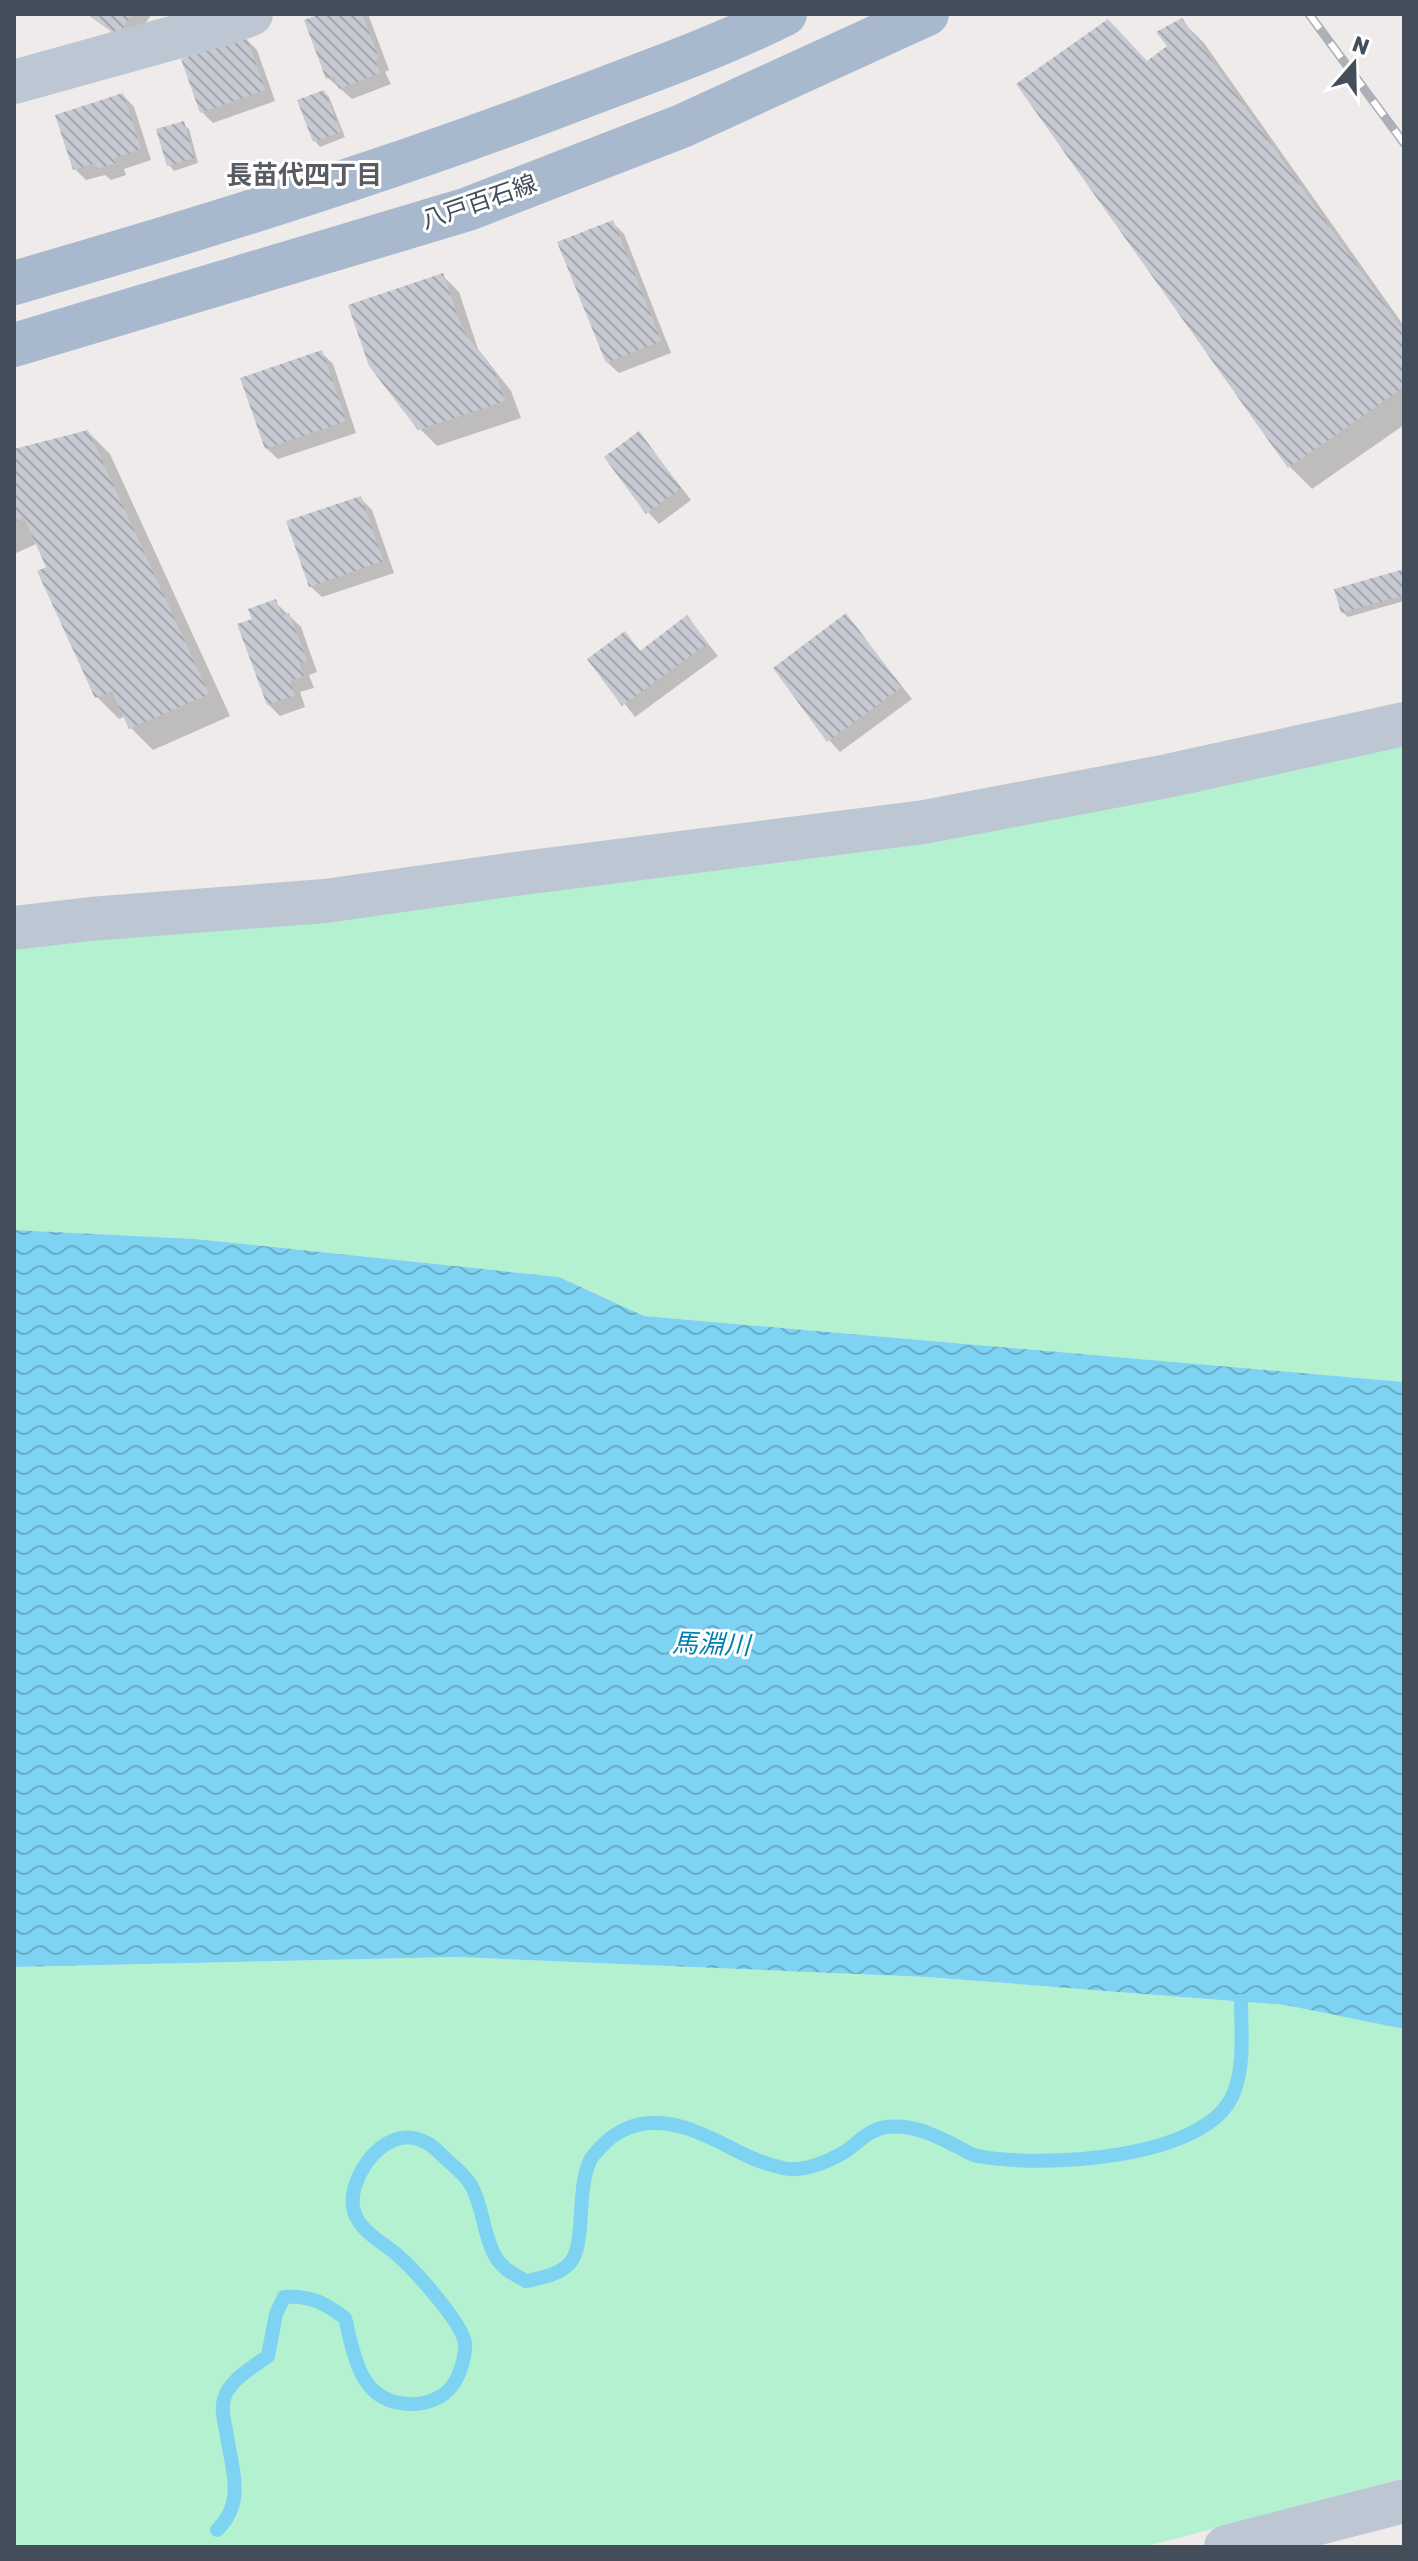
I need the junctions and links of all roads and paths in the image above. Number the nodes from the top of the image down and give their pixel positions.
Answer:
1 (785, 14) edge
2 (927, 14) edge
3 (234, 17) edge
4 (14, 82) edge
5 (14, 283) edge
6 (14, 345) edge
7 (1404, 724) edge
8 (14, 928) edge
9 (1404, 2501) edge
10 (1226, 2547) edge

1 - 5 main road
2 - 6 main road, 八戸百石線
3 - 4 street
7 - 8 street
9 - 10 street

